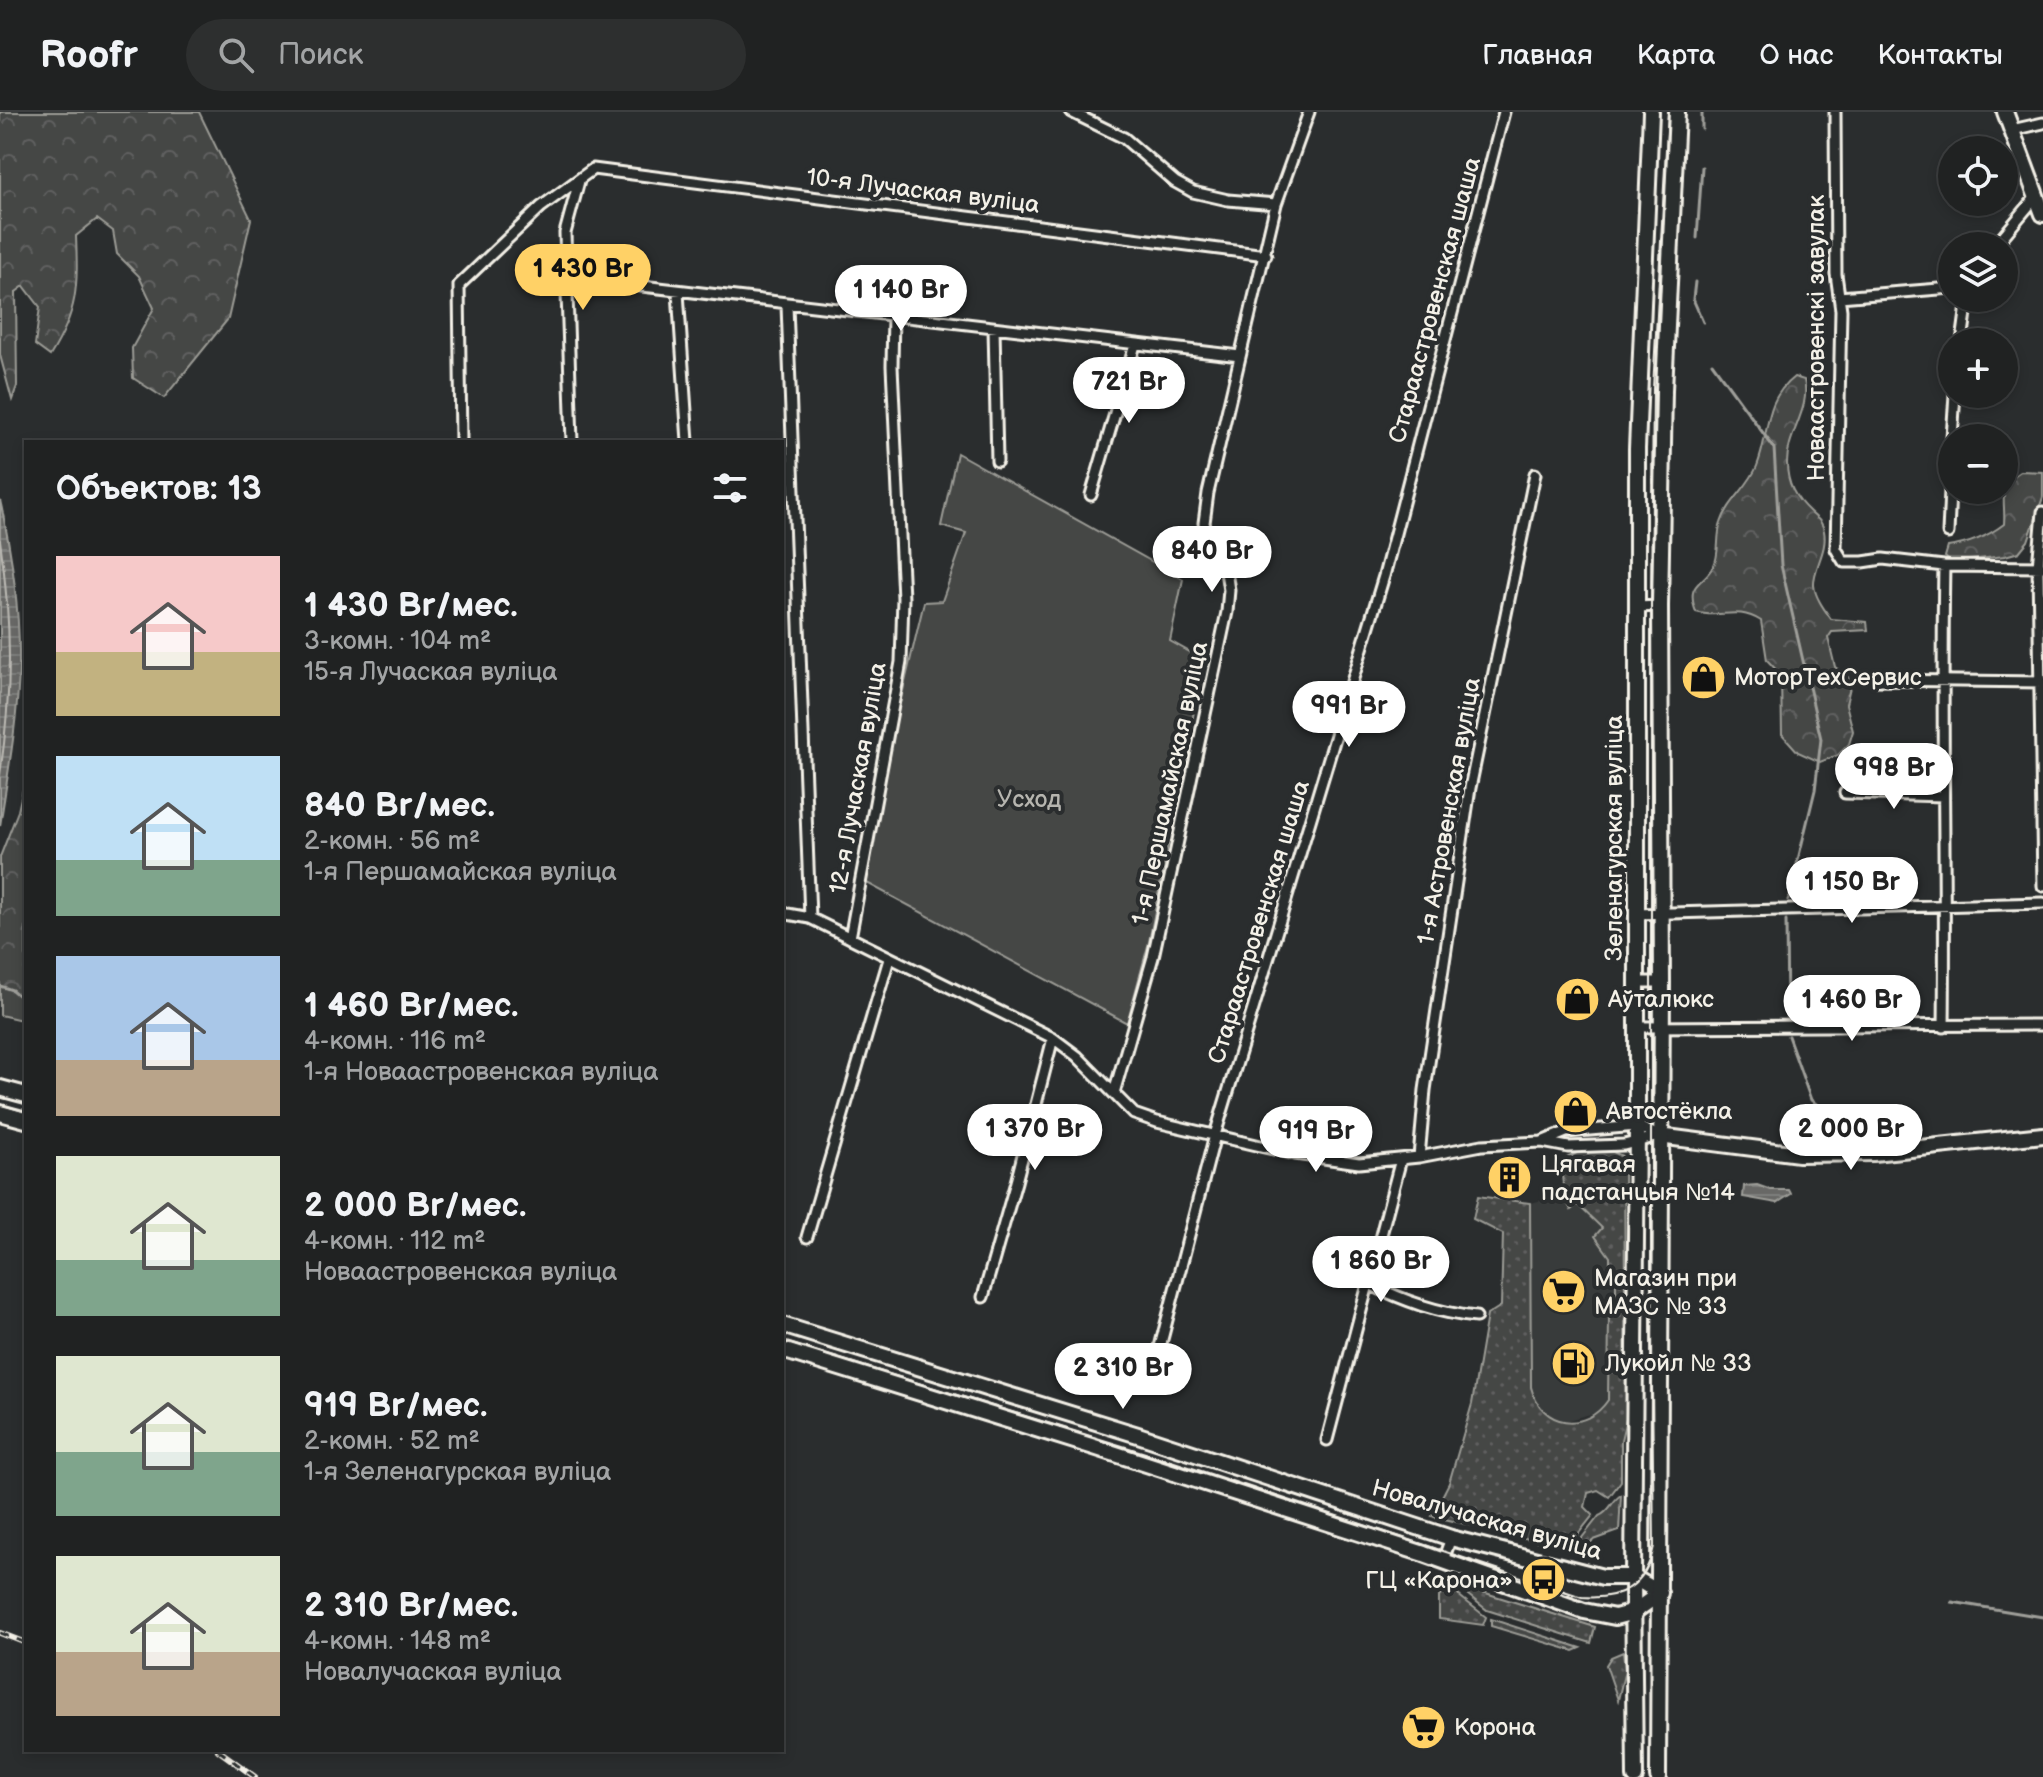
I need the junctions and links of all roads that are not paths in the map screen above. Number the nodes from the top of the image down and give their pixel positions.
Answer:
1 (1075, 112) edge
2 (1309, 112) edge
3 (1504, 112) edge
4 (1651, 112) edge
5 (1677, 112) edge
6 (1835, 112) edge
7 (2005, 112) edge
8 (2043, 123) edge
9 (2012, 130) junction
10 (579, 181) junction
11 (2036, 197) junction
12 (1276, 204) junction
13 (2043, 214) edge
14 (2007, 232) edge
15 (1266, 255) junction
16 (565, 277) junction
17 (1938, 289) edge
18 (678, 292) junction
19 (1839, 297) junction
20 (787, 305) junction
21 (893, 316) junction
22 (994, 328) junction
23 (1135, 345) junction
24 (1240, 356) junction
25 (461, 440) edge
26 (572, 440) edge
27 (688, 440) edge
28 (997, 461) dead end
29 (1535, 474) dead end
30 (1091, 495) dead end
31 (1949, 504) edge
32 (2043, 512) edge
33 (1948, 533) dead end
34 (1944, 566) junction
35 (2041, 567) edge
36 (1660, 606) junction
37 (1637, 607) junction
38 (1875, 680) dead end
39 (2042, 682) edge
40 (1942, 683) junction
41 (2042, 792) edge
42 (1845, 793) dead end
43 (1943, 796) junction
44 (2043, 886) edge
45 (2043, 903) edge
46 (1946, 906) junction
47 (784, 913) edge
48 (1660, 913) junction
49 (1636, 914) junction
50 (810, 918) junction
51 (850, 938) junction
52 (889, 959) junction
53 (1636, 982) junction
54 (1662, 982) junction
55 (2043, 1025) edge
56 (1637, 1027) junction
57 (1660, 1027) junction
58 (1944, 1027) junction
59 (1053, 1038) junction
60 (0, 1088) edge
61 (1114, 1093) junction
62 (24, 1094) edge
63 (0, 1113) edge
64 (24, 1119) edge
65 (1637, 1126) junction
66 (1215, 1135) junction
67 (2043, 1135) edge
68 (1659, 1136) junction
69 (1542, 1142) junction
70 (1637, 1143) junction
71 (1419, 1157) junction
72 (1401, 1159) junction
73 (807, 1237) dead end
74 (1369, 1284) junction
75 (983, 1297) dead end
76 (1476, 1317) dead end
77 (784, 1326) edge
78 (784, 1351) edge
79 (1153, 1374) dead end
80 (1327, 1440) dead end
81 (1451, 1538) junction
82 (1443, 1560) junction
83 (1633, 1577) junction
84 (1660, 1593) junction
85 (1634, 1612) junction
86 (1635, 1777) edge
87 (1658, 1777) edge

1 - 12 street
2 - 12 street, 1-я Першамайская вуліца
3 - 66 street, Стараастровенская шаша
4 - 37 main road, Зеленагурская вуліца
5 - 36 main road, Зеленагурская вуліца
6 - 19 street, Новаастровенскі завулак
7 - 9 main road
8 - 9 street
9 - 11 main road
10 - 15 street, 10-я Лучаская вуліца
10 - 16 street
10 - 25 street, 10-я Лучаская вуліца
11 - 13 main road
11 - 14 street
12 - 15 street, 1-я Першамайская вуліца
15 - 24 street, 1-я Першамайская вуліца
16 - 18 street
16 - 26 street
17 - 19 street
18 - 20 street
18 - 27 street
19 - 34 street, Новаастровенскі завулак
20 - 21 street
20 - 50 street
21 - 22 street
21 - 51 street, 12-я Лучаская вуліца
22 - 23 street
22 - 28 street
23 - 24 street
23 - 30 street
24 - 61 street, 1-я Першамайская вуліца
29 - 71 street, 1-я Астровенская вуліца
31 - 33 street
32 - 35 street
34 - 35 street
34 - 40 street
35 - 39 street
36 - 37 street
36 - 48 main road, Зеленагурская вуліца
37 - 49 main road, Зеленагурская вуліца
38 - 40 street
39 - 40 street
39 - 41 street
40 - 43 street
41 - 44 street
42 - 43 street
43 - 46 street
45 - 46 street
46 - 48 street
46 - 58 street
47 - 50 street
48 - 49 street
48 - 54 main road, Зеленагурская вуліца
49 - 53 main road, Зеленагурская вуліца
50 - 51 street
51 - 52 street
52 - 59 street
52 - 73 street
53 - 54 street
53 - 56 main road, Зеленагурская вуліца
54 - 57 main road, Зеленагурская вуліца
55 - 58 street
56 - 57 street
56 - 65 main road, Зеленагурская вуліца
57 - 58 street
57 - 68 main road, Зеленагурская вуліца
59 - 61 street
59 - 75 street
60 - 62 main road
61 - 66 street
63 - 64 main road
65 - 68 street
65 - 69 street
65 - 70 main road, Зеленагурская вуліца
66 - 72 street
66 - 79 street, Стараастровенская шаша
67 - 68 main road
68 - 70 street
68 - 84 main road, Зеленагурская вуліца
69 - 70 street
69 - 71 street
70 - 83 main road, Зеленагурская вуліца
71 - 72 street
72 - 74 street
74 - 76 street
74 - 80 street
77 - 81 main road, Новалучаская вуліца
78 - 82 main road, Новалучаская вуліца
81 - 82 street
81 - 83 main road, Новалучаская вуліца
82 - 85 main road, Новалучаская вуліца
83 - 84 main road, Новалучаская вуліца
83 - 85 main road, Зеленагурская вуліца
84 - 85 main road
84 - 87 main road, Зеленагурская вуліца
85 - 86 main road, Зеленагурская вуліца

